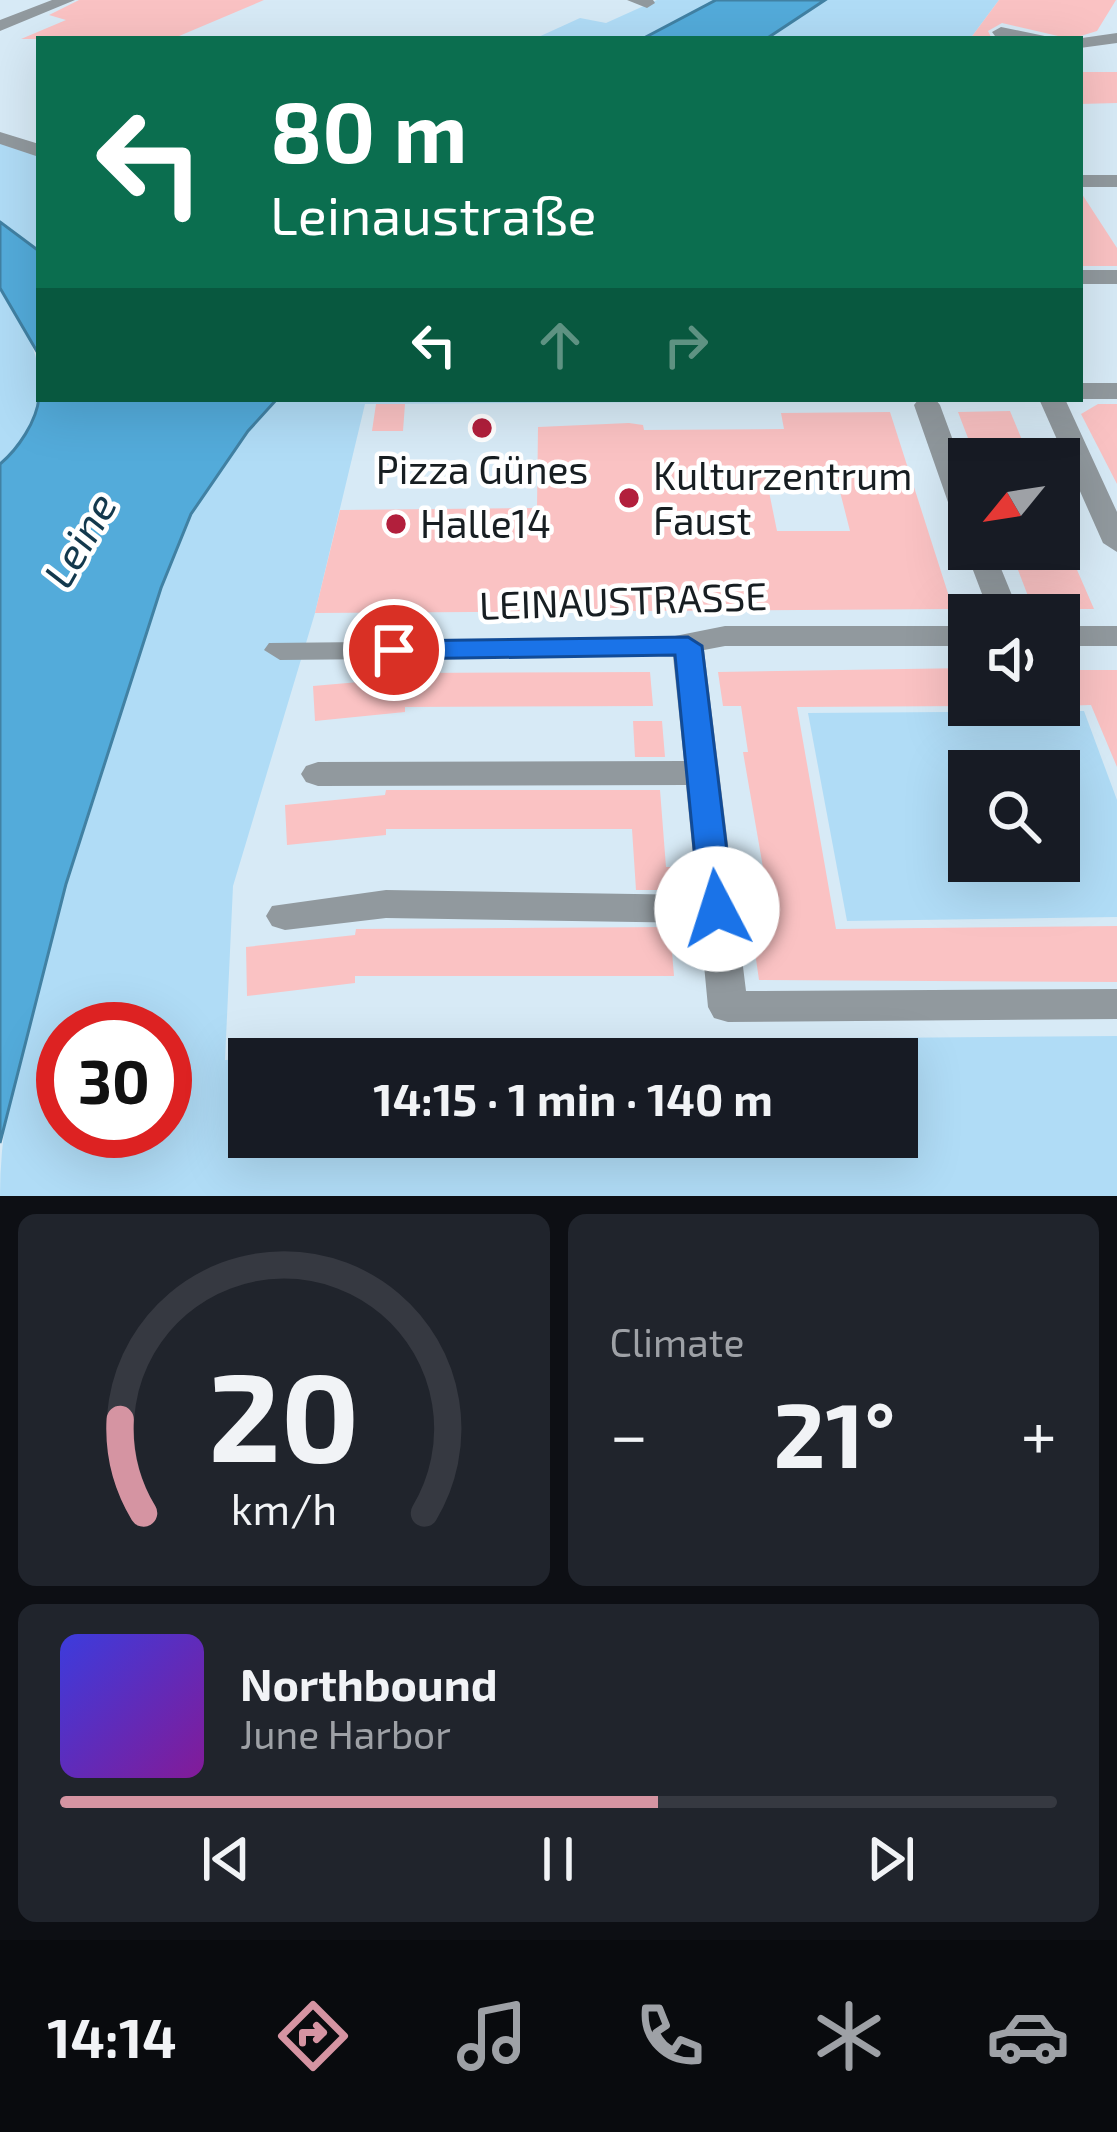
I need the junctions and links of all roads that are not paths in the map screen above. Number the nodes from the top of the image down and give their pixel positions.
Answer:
1 (68, 0) edge
2 (0, 26) edge
3 (1001, 32) dead end
4 (1028, 36) edge
5 (1117, 38) edge
6 (1083, 44) edge
7 (0, 139) edge
8 (36, 151) edge
9 (1083, 181) edge
10 (1117, 181) edge
11 (1083, 277) edge
12 (1117, 277) edge
13 (1083, 391) edge
14 (1117, 391) edge
15 (1053, 402) edge
16 (927, 405) dead end
17 (948, 464) edge
18 (1117, 543) edge
19 (1117, 635) edge
20 (948, 636) edge
21 (1080, 636) edge
22 (688, 646) junction
23 (280, 650) dead end
24 (705, 773) junction
25 (318, 774) dead end
26 (285, 916) dead end
27 (720, 939) junction
28 (1117, 1004) edge

1 - 2 street
3 - 4 street
5 - 6 street
7 - 8 street
9 - 10 street
11 - 12 street
13 - 14 street
15 - 18 street
16 - 17 street
19 - 21 street
20 - 22 street, LEINAUSTRASSE
22 - 23 street, LEINAUSTRASSE
22 - 24 street
24 - 25 street
24 - 27 street
26 - 27 street
27 - 28 street

